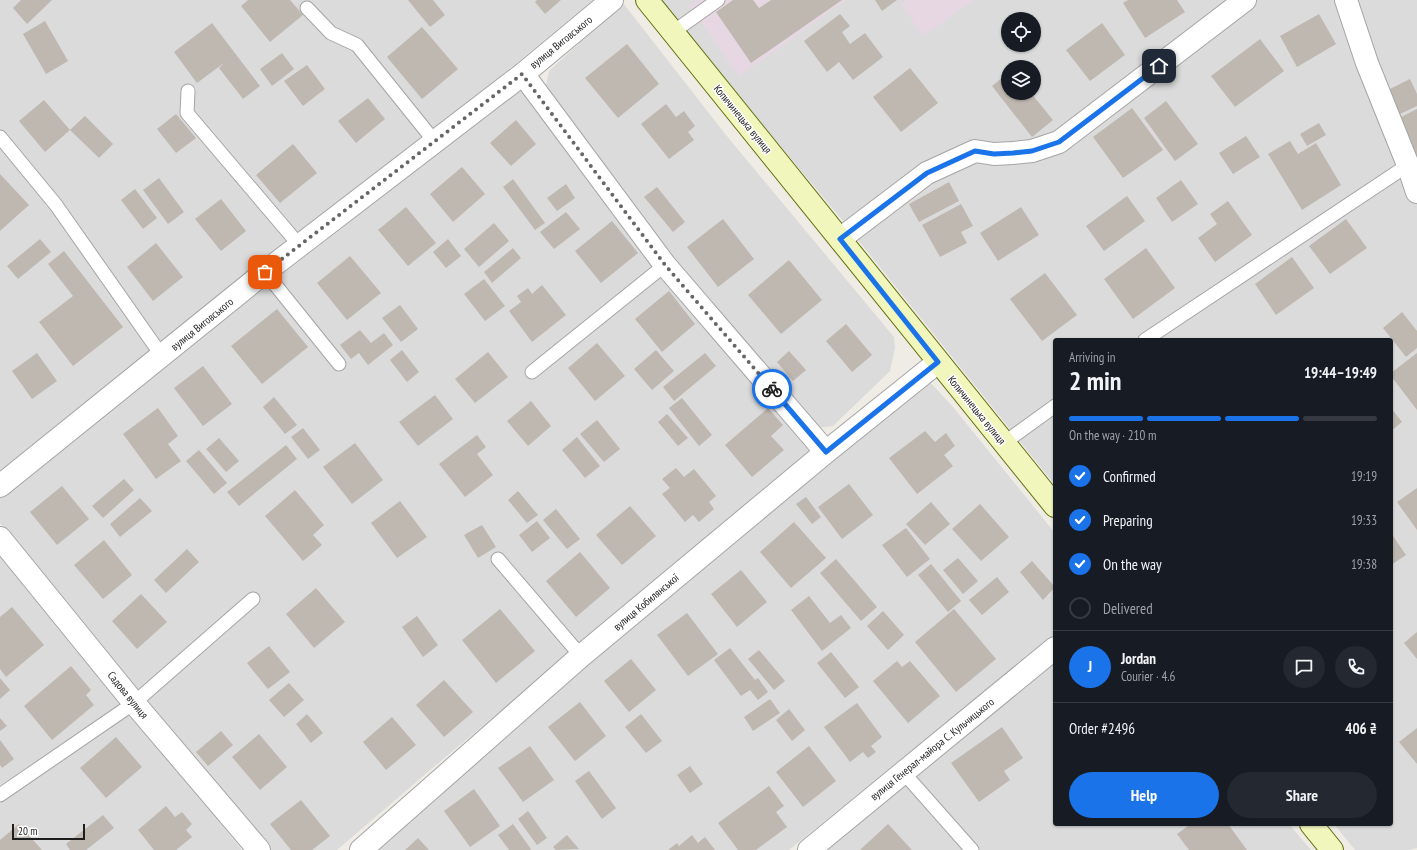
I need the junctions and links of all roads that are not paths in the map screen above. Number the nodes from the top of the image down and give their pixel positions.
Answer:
1 (612, 0) edge
2 (647, 0) edge
3 (718, 0) edge
4 (1246, 0) edge
5 (1346, 0) edge
6 (308, 8) dead end
7 (673, 32) junction
8 (522, 74) junction
9 (188, 91) dead end
10 (0, 137) edge
11 (435, 142) junction
12 (1408, 165) junction
13 (1417, 192) edge
14 (840, 239) junction
15 (300, 246) junction
16 (665, 265) junction
17 (265, 272) junction
18 (1148, 338) edge
19 (162, 356) junction
20 (938, 362) junction
21 (340, 364) dead end
22 (532, 372) dead end
23 (1053, 407) edge
24 (1004, 443) junction
25 (826, 452) junction
26 (0, 486) edge
27 (1053, 504) edge
28 (0, 538) edge
29 (498, 559) dead end
30 (253, 599) dead end
31 (1053, 650) edge
32 (581, 656) junction
33 (134, 703) junction
34 (903, 772) junction
35 (0, 795) edge
36 (1313, 826) edge
37 (259, 850) edge
38 (361, 850) edge
39 (809, 850) edge
40 (972, 850) edge
41 (1332, 850) edge

1 - 8 street, вулиця Виговського
2 - 7 main road, Копичинецька вулиця
3 - 7 lane
4 - 14 street
5 - 12 street
6 - 11 lane
7 - 14 main road, Копичинецька вулиця
8 - 11 street, вулиця Виговського
8 - 16 street
9 - 15 lane
10 - 19 lane
11 - 15 street, вулиця Виговського
12 - 13 street
12 - 18 lane
14 - 20 main road, Копичинецька вулиця
15 - 17 street, вулиця Виговського
16 - 22 lane
16 - 25 street
17 - 19 street, вулиця Виговського
17 - 21 lane
19 - 26 street, вулиця Виговського
20 - 24 main road, Копичинецька вулиця
20 - 25 street, вулиця Кобилянської
23 - 24 lane
24 - 27 main road, Копичинецька вулиця
25 - 32 street, вулиця Кобилянської
28 - 33 street, Садова вулиця
29 - 32 lane
30 - 33 lane
31 - 34 street, вулиця Генерал-майора С. Кульчицького
32 - 38 street, вулиця Кобилянської
33 - 35 lane
33 - 37 street, Садова вулиця
34 - 39 street, вулиця Генерал-майора С. Кульчицького
34 - 40 lane
36 - 41 main road

